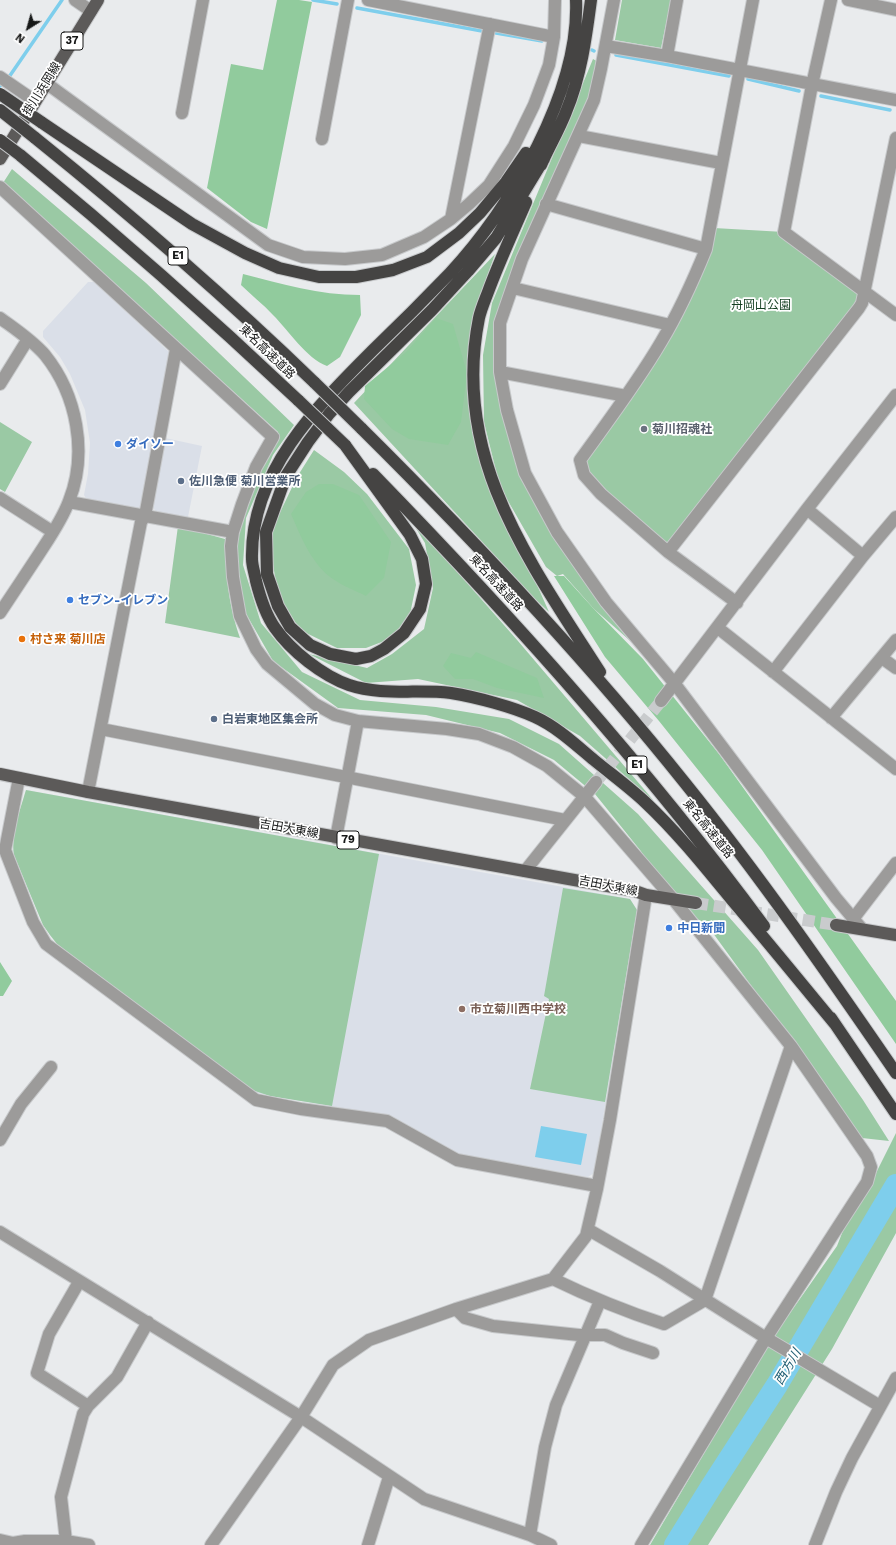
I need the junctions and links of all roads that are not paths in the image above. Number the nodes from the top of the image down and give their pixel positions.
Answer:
1 (75, 0) edge
2 (98, 0) edge
3 (203, 0) edge
4 (348, 0) edge
5 (368, 0) edge
6 (555, 0) edge
7 (576, 0) edge
8 (591, 0) edge
9 (614, 0) edge
10 (677, 0) edge
11 (754, 0) edge
12 (831, 0) edge
13 (848, 0) edge
14 (382, 1) edge
15 (896, 10) edge
16 (91, 11) junction
17 (490, 24) junction
18 (554, 37) junction
19 (606, 46) junction
20 (666, 56) junction
21 (740, 71) junction
22 (0, 77) edge
23 (46, 83) junction
24 (812, 85) junction
25 (561, 91) junction
26 (0, 94) edge
27 (896, 100) edge
28 (35, 101) junction
29 (0, 110) edge
30 (182, 113) dead end
31 (579, 136) junction
32 (896, 138) edge
33 (322, 139) dead end
34 (0, 140) edge
35 (0, 159) edge
36 (544, 159) junction
37 (721, 163) junction
38 (0, 187) edge
39 (546, 204) junction
40 (451, 219) junction
41 (706, 249) junction
42 (513, 288) junction
43 (864, 292) junction
44 (896, 315) edge
45 (0, 318) edge
46 (670, 325) junction
47 (28, 339) junction
48 (176, 349) junction
49 (500, 372) junction
50 (0, 384) edge
51 (626, 396) junction
52 (896, 396) edge
53 (345, 445) junction
54 (0, 498) edge
55 (69, 502) junction
56 (807, 509) junction
57 (145, 516) junction
58 (896, 517) edge
59 (53, 532) junction
60 (233, 532) junction
61 (668, 552) junction
62 (863, 556) junction
63 (737, 603) junction
64 (0, 613) edge
65 (718, 628) junction
66 (896, 640) edge
67 (882, 658) junction
68 (896, 668) edge
69 (773, 672) junction
70 (675, 684) junction
71 (662, 701) tunnel mouth
72 (622, 706) junction
73 (831, 718) junction
74 (358, 721) junction
75 (101, 729) junction
76 (896, 769) edge
77 (0, 774) edge
78 (347, 777) junction
79 (19, 778) junction
80 (596, 782) tunnel mouth
81 (88, 792) junction
82 (584, 796) junction
83 (565, 820) junction
84 (336, 838) junction
85 (896, 863) edge
86 (525, 871) junction
87 (646, 895) junction
88 (673, 899) junction
89 (696, 903) tunnel mouth
90 (853, 919) junction
91 (836, 925) tunnel mouth
92 (862, 929) junction
93 (896, 935) edge
94 (835, 1024) junction
95 (791, 1046) junction
96 (51, 1067) dead end
97 (896, 1073) edge
98 (896, 1114) edge
99 (0, 1140) edge
100 (597, 1186) junction
101 (589, 1230) junction
102 (0, 1232) edge
103 (553, 1279) junction
104 (79, 1282) junction
105 (705, 1300) junction
106 (600, 1301) junction
107 (456, 1309) junction
108 (148, 1322) junction
109 (586, 1334) junction
110 (768, 1340) junction
111 (654, 1353) dead end
112 (896, 1378) edge
113 (88, 1406) junction
114 (880, 1406) junction
115 (301, 1417) junction
116 (389, 1477) junction
117 (530, 1535) junction
118 (0, 1540) edge
119 (66, 1541) junction
120 (89, 1545) edge
121 (211, 1545) edge
122 (368, 1545) edge
123 (551, 1545) edge
124 (641, 1545) edge
125 (815, 1545) edge

1 - 16 street
2 - 16 main road, 掛川浜岡線 / 37
3 - 30 street
4 - 33 street
5 - 14 street
6 - 18 street
7 - 25 highway
8 - 36 highway
9 - 19 street
10 - 20 street
11 - 21 street
12 - 24 street
13 - 15 street
14 - 17 street
16 - 23 main road, 掛川浜岡線 / 37
17 - 18 street
17 - 40 street
18 - 40 street
19 - 20 street
19 - 31 street
20 - 21 street
21 - 24 street
21 - 37 street
22 - 28 street
23 - 28 main road, 掛川浜岡線 / 37
23 - 40 street
24 - 27 street
24 - 43 street
25 - 26 highway, bridge
25 - 94 highway
28 - 35 main road, 掛川浜岡線 / 37
29 - 72 highway, 東名高速道路 / E1, bridge
31 - 37 street
31 - 39 street
32 - 43 street
34 - 53 highway, 東名高速道路 / E1, bridge
36 - 53 highway
36 - 72 highway
37 - 41 street
38 - 48 street
39 - 41 street
39 - 42 street
41 - 46 street
42 - 46 street
42 - 49 street
43 - 44 street
43 - 61 street
45 - 47 street
46 - 51 street
47 - 50 street
47 - 55 street
48 - 57 street
48 - 60 street
49 - 51 street
49 - 70 street
51 - 61 street
52 - 56 street
53 - 94 highway, 東名高速道路 / E1
54 - 59 street
55 - 57 street
55 - 59 street
56 - 62 street
56 - 63 street
57 - 60 street
57 - 75 street
58 - 62 street
59 - 64 street
60 - 74 street
61 - 63 street
62 - 69 street
63 - 65 street
65 - 69 street
65 - 70 street
66 - 67 street
67 - 68 street
67 - 73 street
69 - 73 street
70 - 71 street
70 - 90 street
72 - 97 highway, 東名高速道路 / E1
73 - 76 street
74 - 78 street
74 - 82 street
75 - 78 street
75 - 81 street
77 - 79 main road, 吉田大東線 / 79
78 - 83 street
78 - 84 street
79 - 81 main road, 吉田大東線 / 79
79 - 100 street
80 - 82 street
81 - 84 main road, 吉田大東線 / 79
82 - 83 street
82 - 88 street
83 - 86 street
84 - 86 main road, 吉田大東線 / 79
85 - 90 street
86 - 87 main road, 吉田大東線 / 79
87 - 88 main road, 吉田大東線 / 79
87 - 100 street
88 - 89 main road, 吉田大東線 / 79
88 - 95 street
90 - 92 street
91 - 92 main road
92 - 93 main road
94 - 98 highway, 東名高速道路 / E1
95 - 105 street
95 - 110 street
96 - 99 street
100 - 101 street
101 - 103 street
101 - 105 street
102 - 104 street
103 - 106 street
103 - 107 street
104 - 108 street
104 - 113 street
105 - 106 street
105 - 110 street
106 - 109 street
107 - 109 street
107 - 115 street
108 - 113 street
108 - 115 street
109 - 111 street
109 - 117 street
110 - 114 street
110 - 124 street
112 - 114 street
113 - 119 street
114 - 125 street
115 - 116 street
115 - 121 street
116 - 117 street
116 - 122 street
117 - 123 street
118 - 119 street
119 - 120 street

